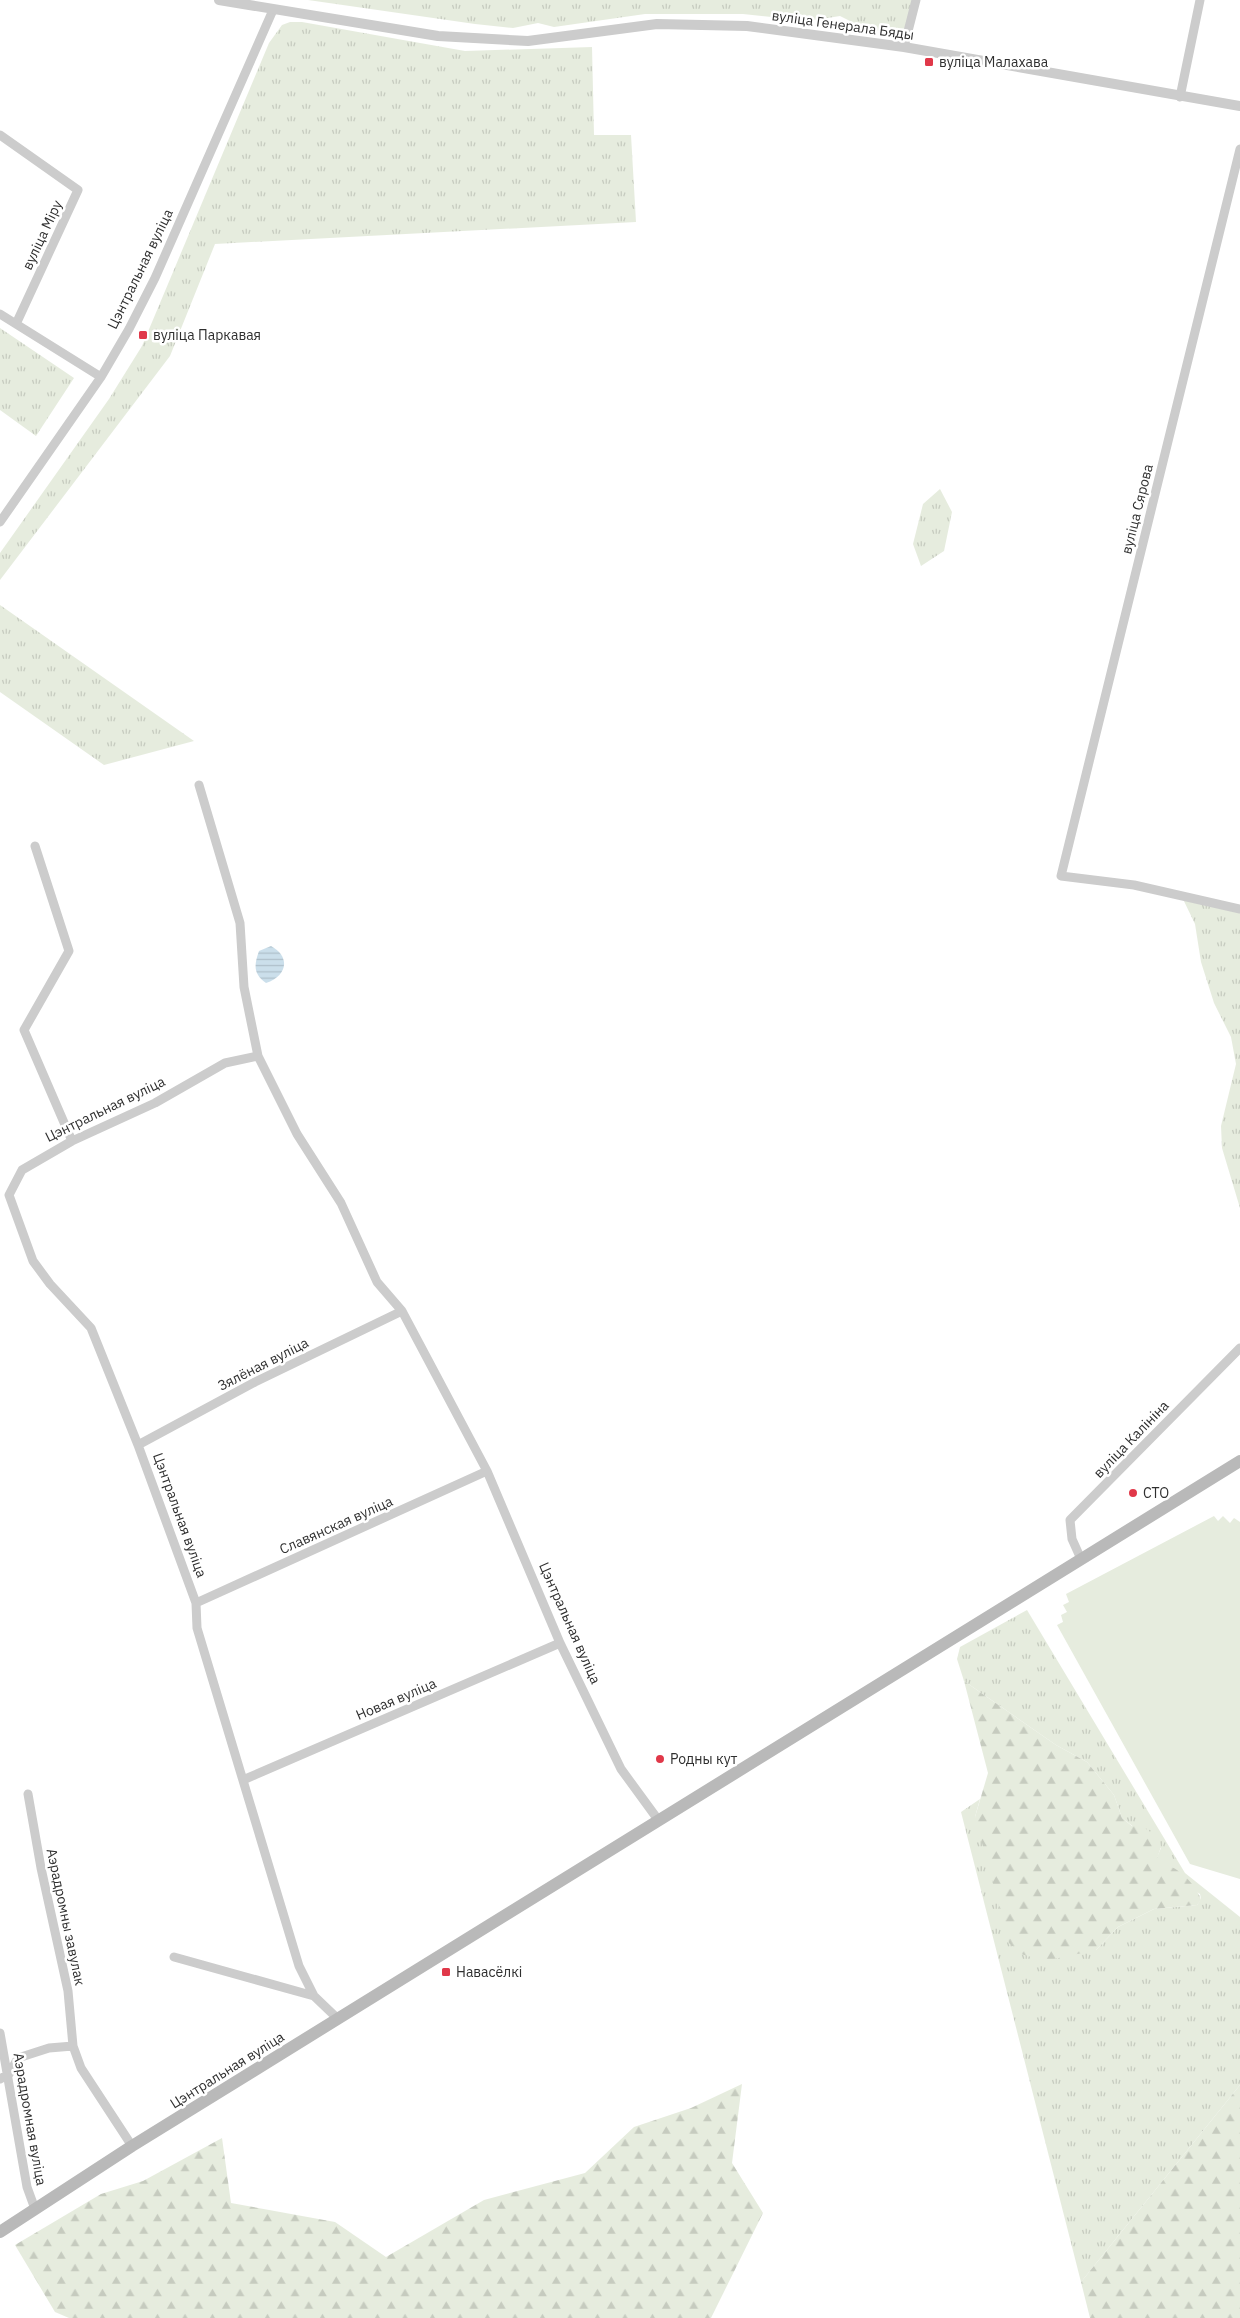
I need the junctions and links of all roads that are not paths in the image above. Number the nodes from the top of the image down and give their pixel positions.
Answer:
1 (219, 0) edge
2 (916, 0) edge
3 (1200, 0) edge
4 (273, 10) junction
5 (904, 47) junction
6 (1180, 97) junction
7 (1240, 106) edge
8 (0, 135) edge
9 (1240, 149) edge
10 (0, 314) edge
11 (16, 324) junction
12 (101, 377) junction
13 (0, 522) edge
14 (199, 784) dead end
15 (35, 846) dead end
16 (1240, 909) edge
17 (258, 1056) junction
18 (72, 1141) junction
19 (402, 1310) junction
20 (1240, 1348) edge
21 (138, 1445) junction
22 (1240, 1461) edge
23 (487, 1471) junction
24 (1081, 1559) junction
25 (196, 1603) junction
26 (560, 1643) junction
27 (242, 1780) junction
28 (28, 1794) dead end
29 (659, 1821) junction
30 (174, 1957) dead end
31 (314, 1996) junction
32 (338, 2019) junction
33 (0, 2033) edge
34 (73, 2046) junction
35 (9, 2074) junction
36 (0, 2079) edge
37 (132, 2146) junction
38 (36, 2209) junction
39 (0, 2232) edge

1 - 4 street
2 - 5 street
3 - 6 street
4 - 5 street, вуліца Генерала Бяды
4 - 12 street, Цэнтральная вуліца
5 - 6 street, вуліца Генерала Бяды
6 - 7 street, вуліца Генерала Бяды
8 - 11 street, вуліца Міру
9 - 16 street, вуліца Сярова
10 - 11 street
11 - 12 street
12 - 13 street, Цэнтральная вуліца
14 - 17 street
15 - 18 street
17 - 18 street, Цэнтральная вуліца
17 - 19 street, Цэнтральная вуліца
18 - 21 street, Цэнтральная вуліца
19 - 21 street, Зялёная вуліца
19 - 23 street, Цэнтральная вуліца
20 - 24 street, вуліца Калініна
21 - 25 street, Цэнтральная вуліца
22 - 24 main road, Цэнтральная вуліца
23 - 25 street, Славянская вуліца
23 - 26 street, Цэнтральная вуліца
24 - 29 main road, Цэнтральная вуліца
25 - 27 street, Цэнтральная вуліца
26 - 27 street, Новая вуліца
26 - 29 street, Цэнтральная вуліца
27 - 31 street, Цэнтральная вуліца
28 - 34 street, Аэрадромны завулак
29 - 32 main road, Цэнтральная вуліца
30 - 31 street
31 - 32 street, Цэнтральная вуліца
32 - 37 main road, Цэнтральная вуліца
33 - 35 street, Аэрадромная вуліца
34 - 35 street
34 - 37 street, Аэрадромны завулак
35 - 36 street
35 - 38 street, Аэрадромная вуліца
37 - 38 main road, Цэнтральная вуліца
38 - 39 main road, Цэнтральная вуліца

